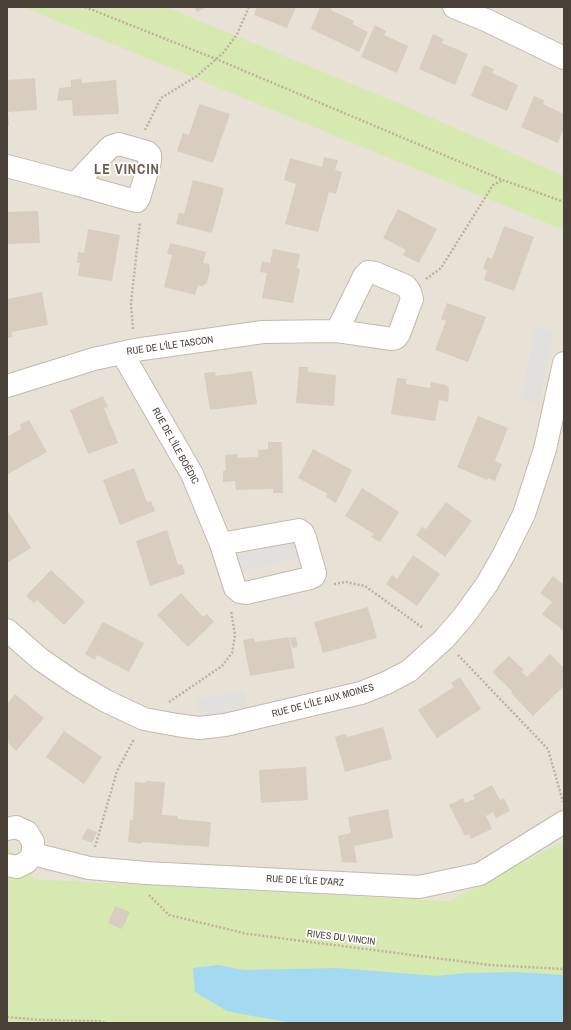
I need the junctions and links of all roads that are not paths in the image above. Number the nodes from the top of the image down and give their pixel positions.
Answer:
1 (454, 7) edge
2 (564, 58) edge
3 (7, 166) edge
4 (75, 184) junction
5 (337, 331) junction
6 (128, 351) junction
7 (564, 364) edge
8 (7, 386) edge
9 (221, 544) junction
10 (7, 630) edge
11 (564, 822) edge
12 (7, 829) edge
13 (33, 854) junction
14 (7, 866) edge

1 - 2 street
3 - 4 street
4 - 4 street
5 - 5 street, RUE DE L'ÎLE TASCON
5 - 6 street, RUE DE L'ÎLE TASCON
6 - 8 street, RUE DE L'ÎLE TASCON
6 - 9 street, RUE DE L'ÎLE BOËDIC
7 - 10 street, RUE DE L'ÎLE AUX MOINES
9 - 9 street, RUE DE L'ÎLE BOËDIC
11 - 13 street, RUE DE L'ÎLE D'ARZ
12 - 13 street
13 - 14 street

